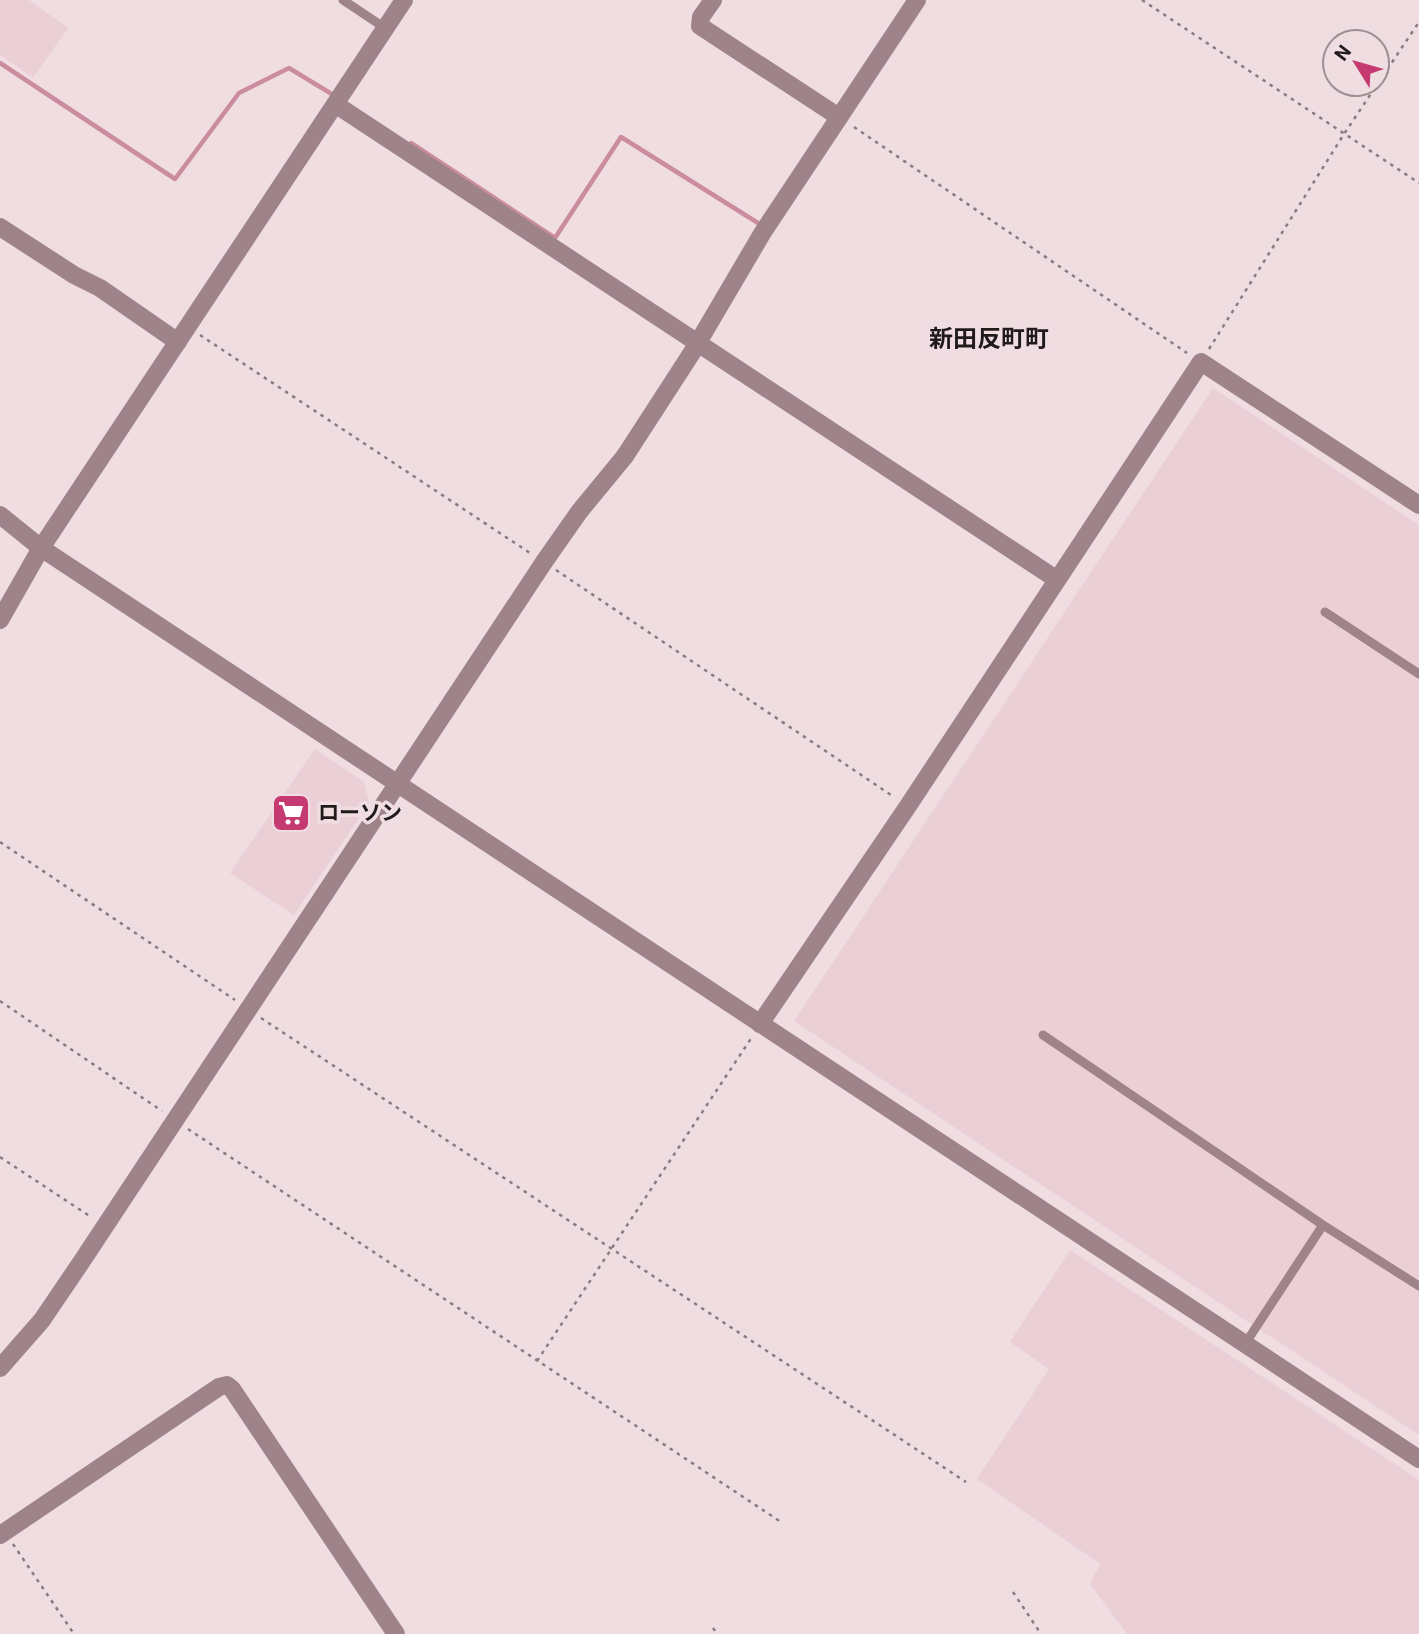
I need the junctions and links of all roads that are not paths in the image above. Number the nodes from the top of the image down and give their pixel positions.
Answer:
1 (343, 0) edge
2 (404, 0) edge
3 (712, 0) edge
4 (917, 0) edge
5 (385, 28) junction
6 (335, 104) junction
7 (839, 117) junction
8 (0, 227) edge
9 (183, 334) junction
10 (695, 347) junction
11 (1419, 506) edge
12 (0, 515) edge
13 (41, 548) junction
14 (1056, 579) junction
15 (1325, 612) dead end
16 (0, 620) edge
17 (1419, 674) edge
18 (397, 784) junction
19 (760, 1024) junction
20 (1043, 1035) dead end
21 (1323, 1225) junction
22 (1419, 1286) edge
23 (1245, 1344) junction
24 (0, 1368) edge
25 (1419, 1459) edge
26 (3, 1533) edge
27 (396, 1634) edge

1 - 5 lane
2 - 5 street
3 - 7 street
4 - 7 street
5 - 6 street
6 - 9 street
6 - 10 street
7 - 10 street
8 - 9 street
9 - 13 street
10 - 14 street
10 - 18 street
11 - 14 street
12 - 13 street
13 - 16 street
13 - 18 street
14 - 19 street
15 - 17 lane
18 - 19 street
18 - 24 street
19 - 23 street
20 - 21 lane
21 - 22 lane
21 - 23 lane
23 - 25 street
26 - 27 street

